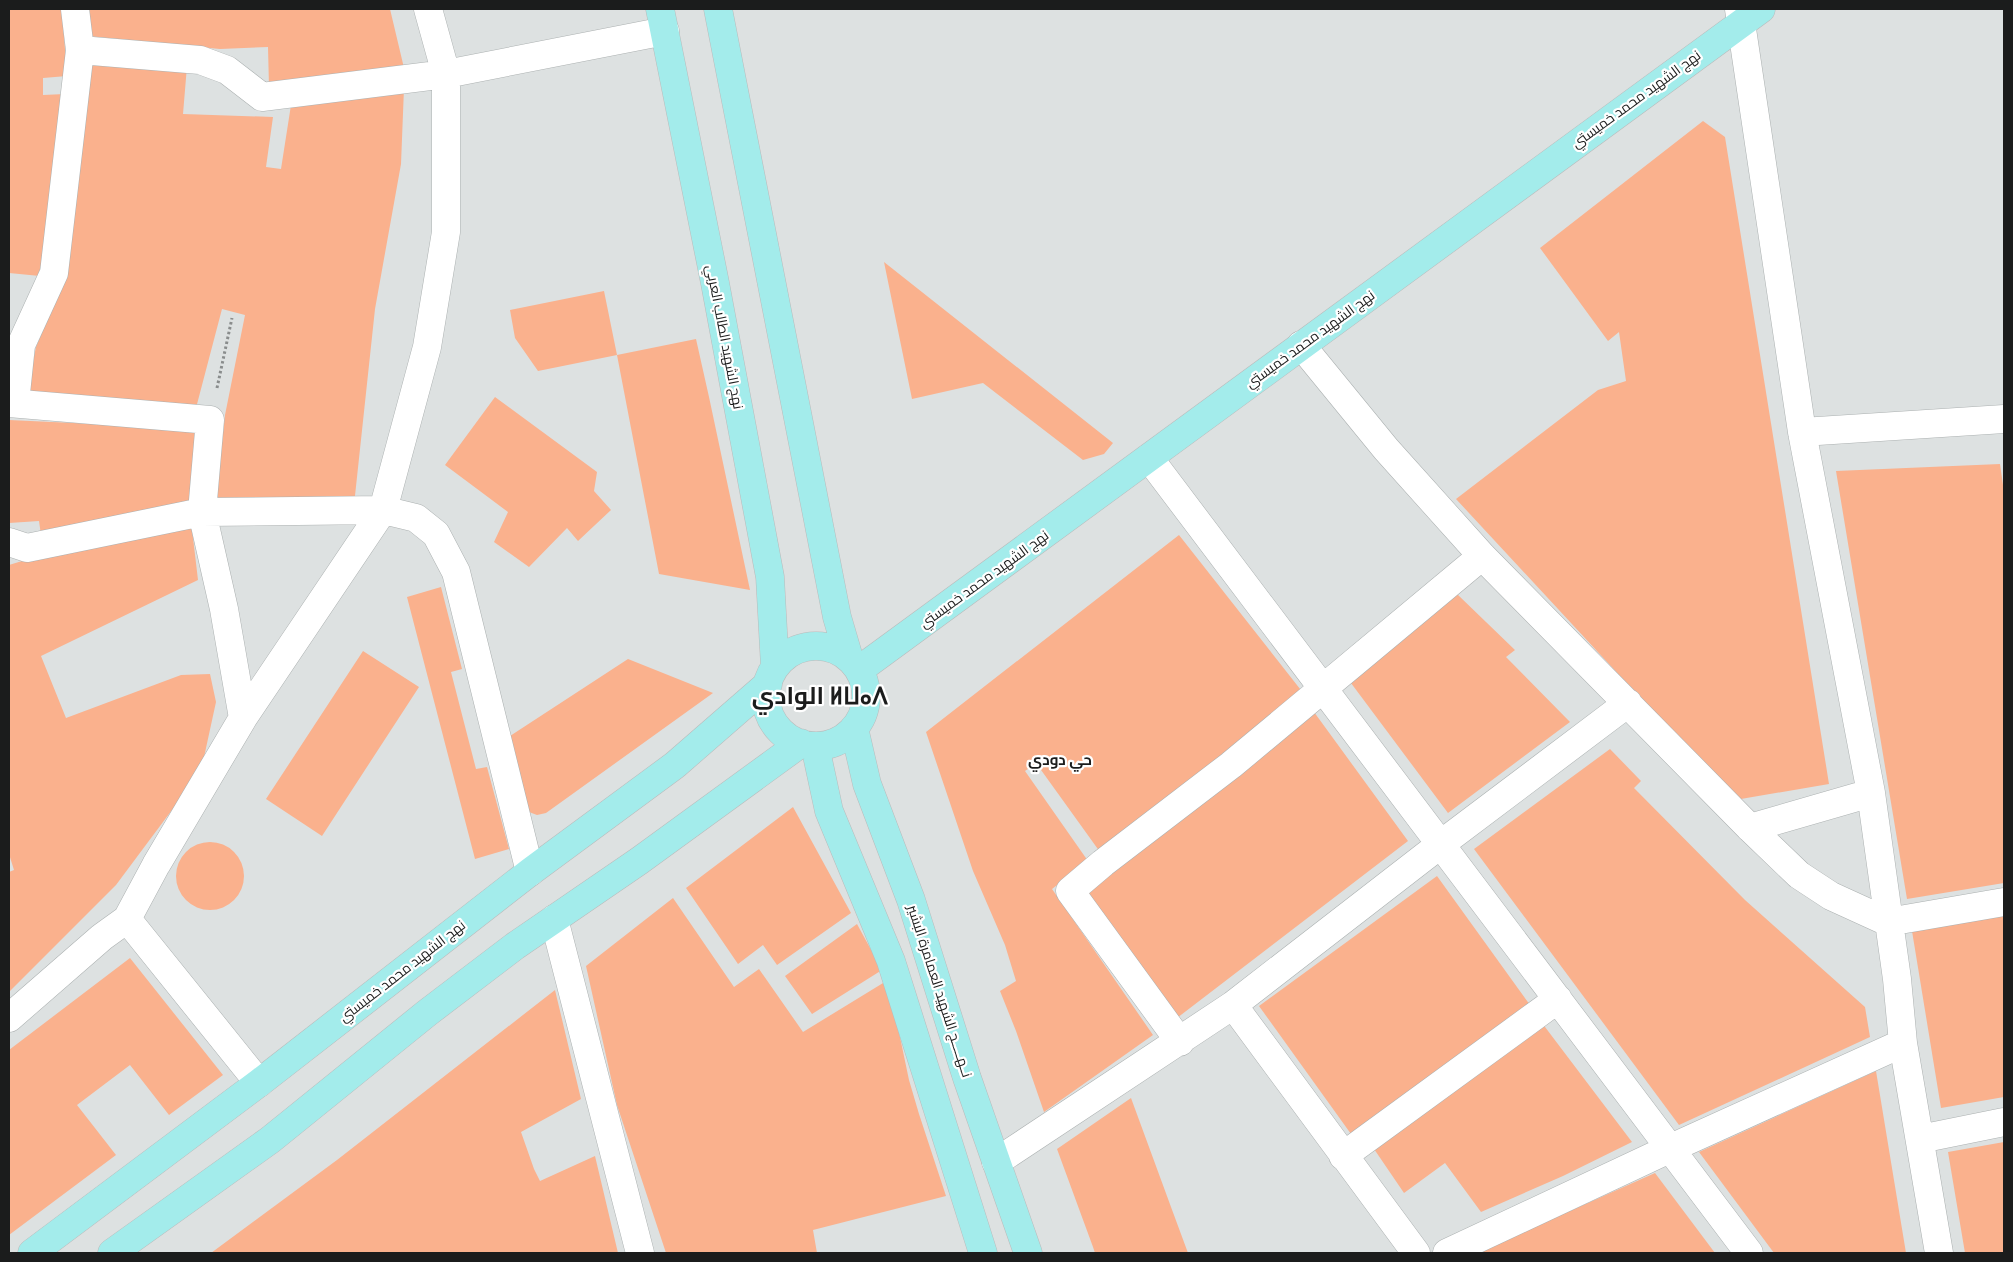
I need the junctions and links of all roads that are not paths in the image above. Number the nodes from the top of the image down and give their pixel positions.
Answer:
1 (75, 9) edge
2 (428, 9) edge
3 (718, 9) edge
4 (1747, 14) edge
5 (662, 20) edge
6 (80, 50) junction
7 (446, 74) junction
8 (1300, 345) junction
9 (12, 403) edge
10 (2004, 419) edge
11 (1802, 432) junction
12 (1149, 458) junction
13 (383, 510) junction
14 (202, 512) junction
15 (9, 542) edge
16 (1482, 556) junction
17 (854, 664) junction
18 (771, 676) junction
19 (1324, 687) junction
20 (1628, 703) junction
21 (243, 718) junction
22 (854, 728) junction
23 (808, 744) junction
24 (1871, 793) junction
25 (1750, 828) junction
26 (1441, 844) junction
27 (530, 872) junction
28 (2004, 902) edge
29 (127, 919) junction
30 (554, 919) junction
31 (1888, 922) junction
32 (1558, 999) junction
33 (1233, 1005) junction
34 (9, 1018) edge
35 (1180, 1042) junction
36 (1902, 1043) junction
37 (259, 1083) junction
38 (2004, 1122) edge
39 (1920, 1139) junction
40 (1669, 1149) junction
41 (1343, 1156) junction
42 (996, 1162) junction
43 (32, 1253) edge
44 (112, 1253) edge
45 (640, 1253) edge
46 (984, 1253) edge
47 (1028, 1253) edge
48 (1416, 1253) edge
49 (1447, 1253) edge
50 (1749, 1253) edge
51 (1939, 1253) edge

1 - 6 street
2 - 7 street
3 - 17 main road
4 - 8 main road, نهج الشهيد محمد خميستي
4 - 11 street
5 - 7 street
5 - 18 main road, نهج الشهيد الطالب العربي
6 - 7 street
6 - 9 street
7 - 13 street
8 - 12 main road, نهج الشهيد محمد خميستي
8 - 16 street
9 - 14 street
10 - 11 street
11 - 24 street
12 - 17 main road, نهج الشهيد محمد خميستي
12 - 19 street
13 - 14 street
13 - 21 street
13 - 27 street
14 - 15 street
14 - 21 street
16 - 19 street
16 - 20 street
17 - 18 main road
17 - 22 main road
18 - 23 main road
18 - 27 main road, نهج الشهيد محمد خميستي
19 - 26 street
19 - 35 street
20 - 25 street
20 - 26 street
21 - 29 street
22 - 23 main road
22 - 42 main road, نــهـــــج الشهيد العمامرة البشير
23 - 30 main road
23 - 46 main road
24 - 25 street
24 - 31 street
25 - 31 street
26 - 32 street
26 - 33 street
27 - 37 main road, نهج الشهيد محمد خميستي
28 - 31 street
29 - 34 street
29 - 37 street
30 - 44 main road
30 - 45 street
31 - 36 street
32 - 40 street
32 - 41 street
33 - 35 street
33 - 41 street
35 - 42 street
36 - 39 street
36 - 40 street
37 - 43 main road, نهج الشهيد محمد خميستي
38 - 39 street
39 - 51 street
40 - 49 street
40 - 50 street
41 - 48 street
42 - 47 main road, نــهـــــج الشهيد العمامرة البشير

